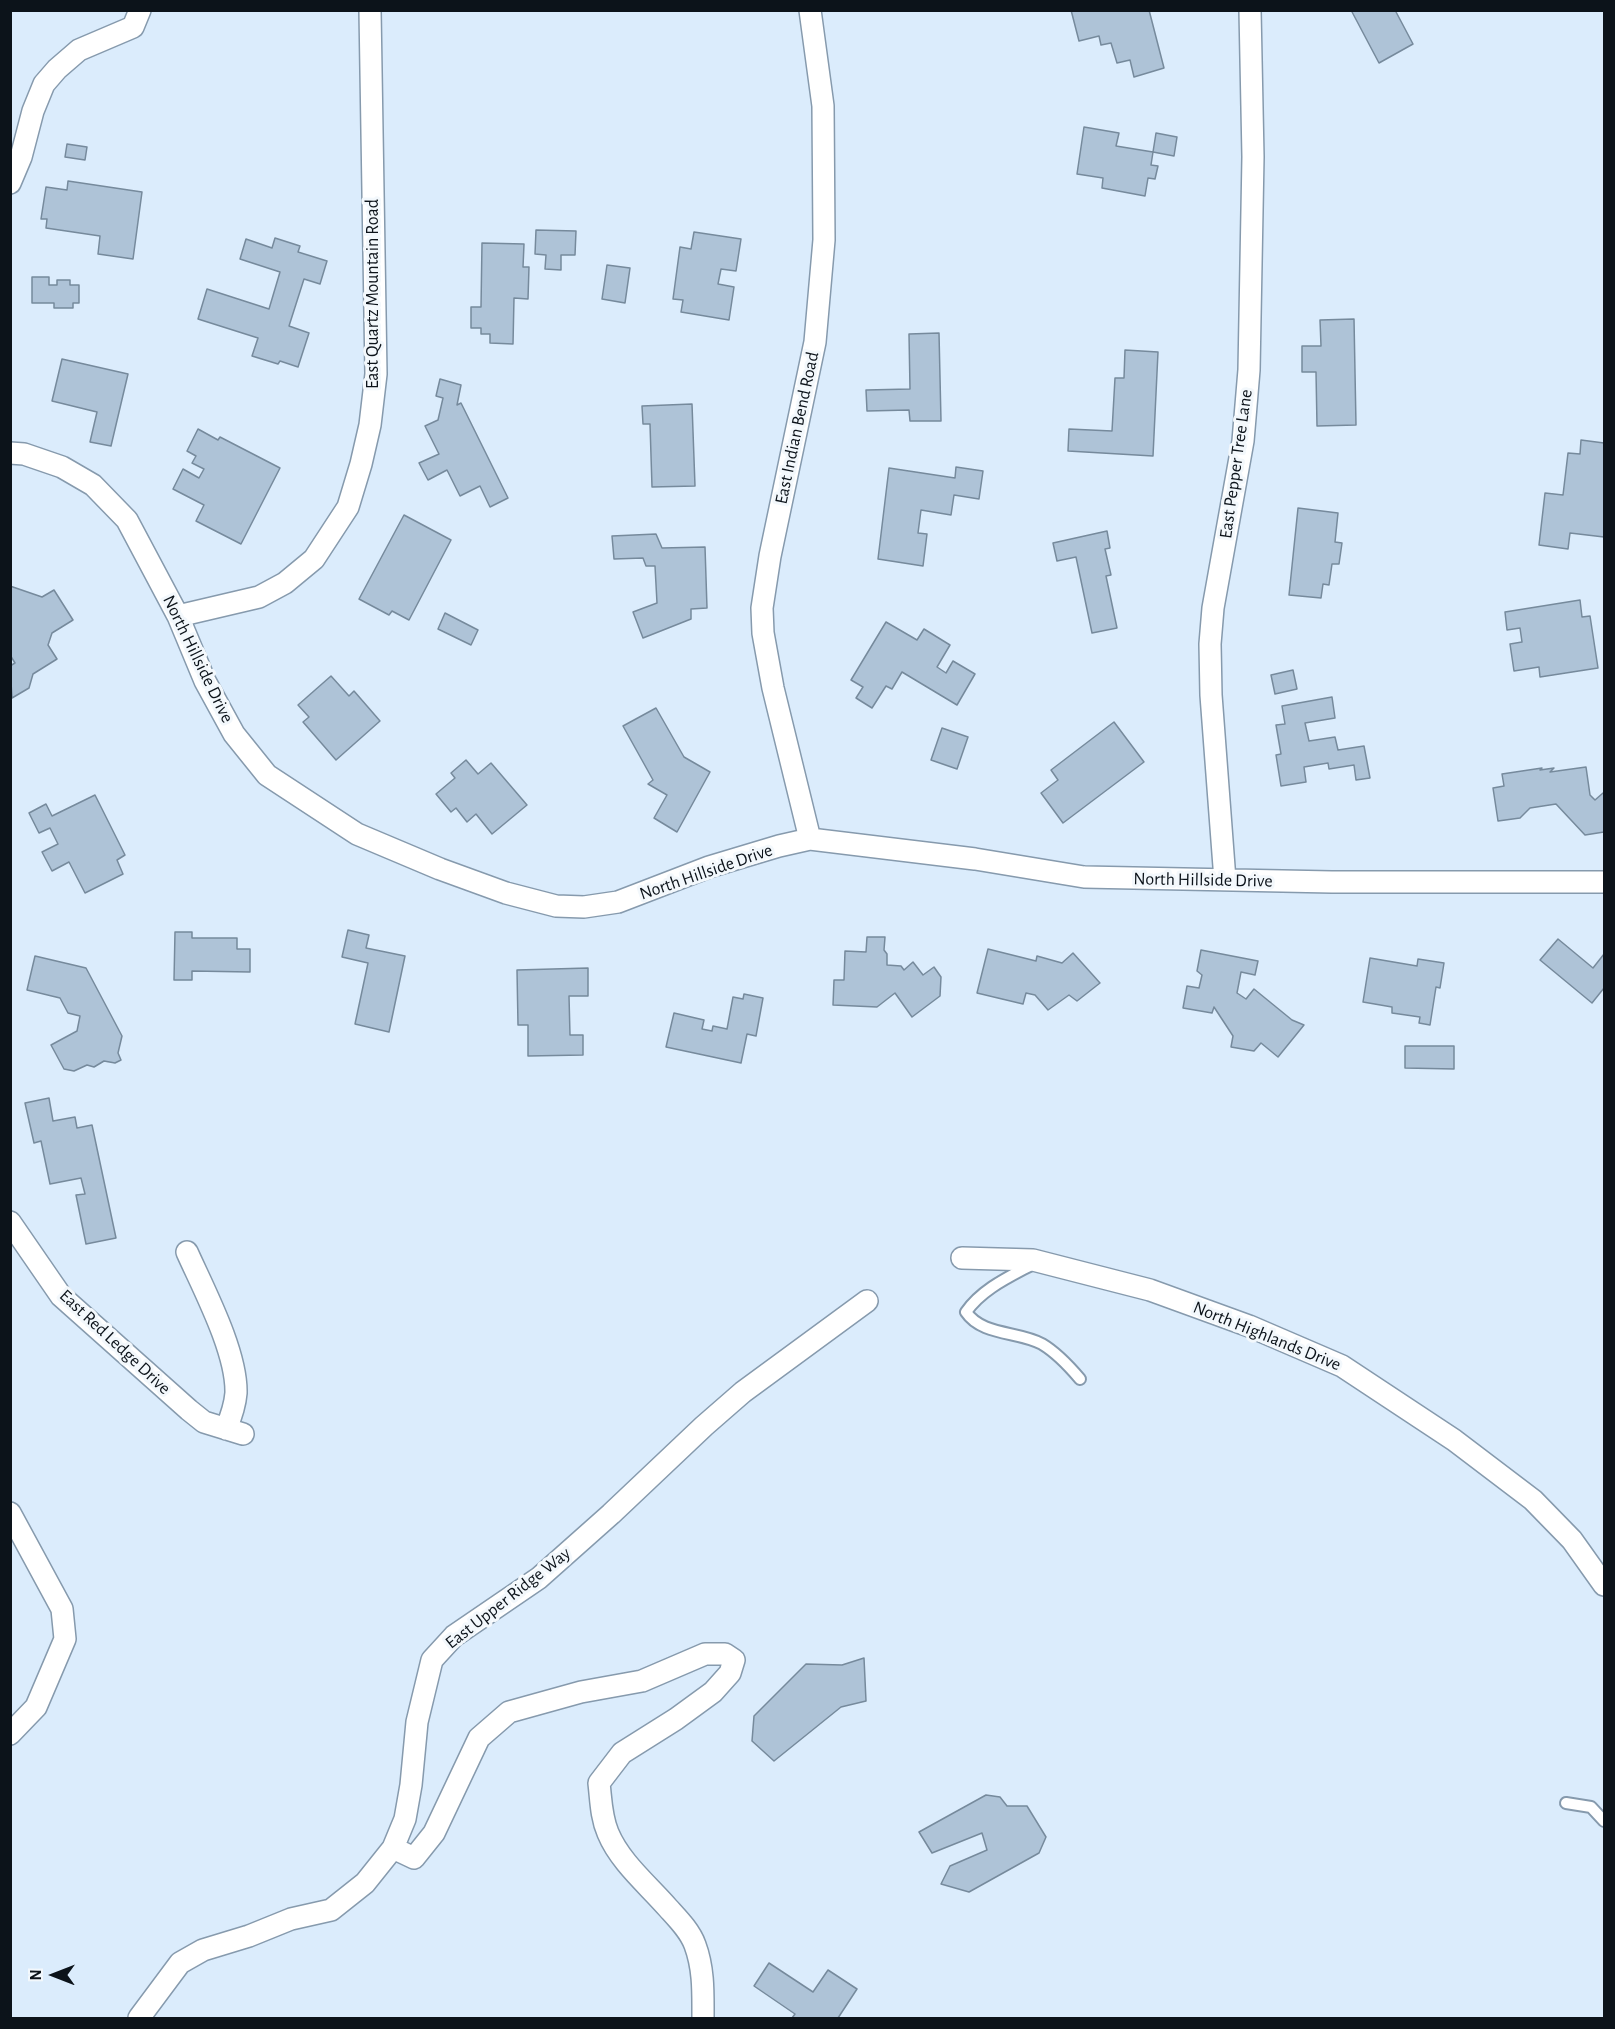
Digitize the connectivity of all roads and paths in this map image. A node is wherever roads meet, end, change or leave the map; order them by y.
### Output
1 (140, 10) edge
2 (370, 10) edge
3 (810, 10) edge
4 (1250, 10) edge
5 (10, 183) edge
6 (10, 453) edge
7 (178, 616) junction
8 (810, 839) junction
9 (1225, 880) junction
10 (1605, 882) edge
11 (10, 1222) edge
12 (187, 1252) dead end
13 (962, 1258) dead end
14 (1039, 1261) junction
15 (867, 1301) dead end
16 (1080, 1379) dead end
17 (10, 1513) edge
18 (1605, 1585) edge
19 (10, 1734) edge
20 (1566, 1803) dead end
21 (1605, 1821) edge
22 (393, 1848) junction
23 (139, 2019) edge
24 (703, 2019) edge

1 - 5 street
2 - 7 street, East Quartz Mountain Road
3 - 8 street, East Indian Bend Road
4 - 9 street, East Pepper Tree Lane
6 - 7 street, North Hillside Drive
7 - 8 street, North Hillside Drive
8 - 9 street, North Hillside Drive
9 - 10 street, North Hillside Drive
11 - 12 street, East Red Ledge Drive
13 - 14 street, North Highlands Drive
14 - 16 lane
14 - 18 street, North Highlands Drive
15 - 22 street, East Upper Ridge Way
17 - 19 street
20 - 21 lane
22 - 23 street, East Upper Ridge Way
22 - 24 street

